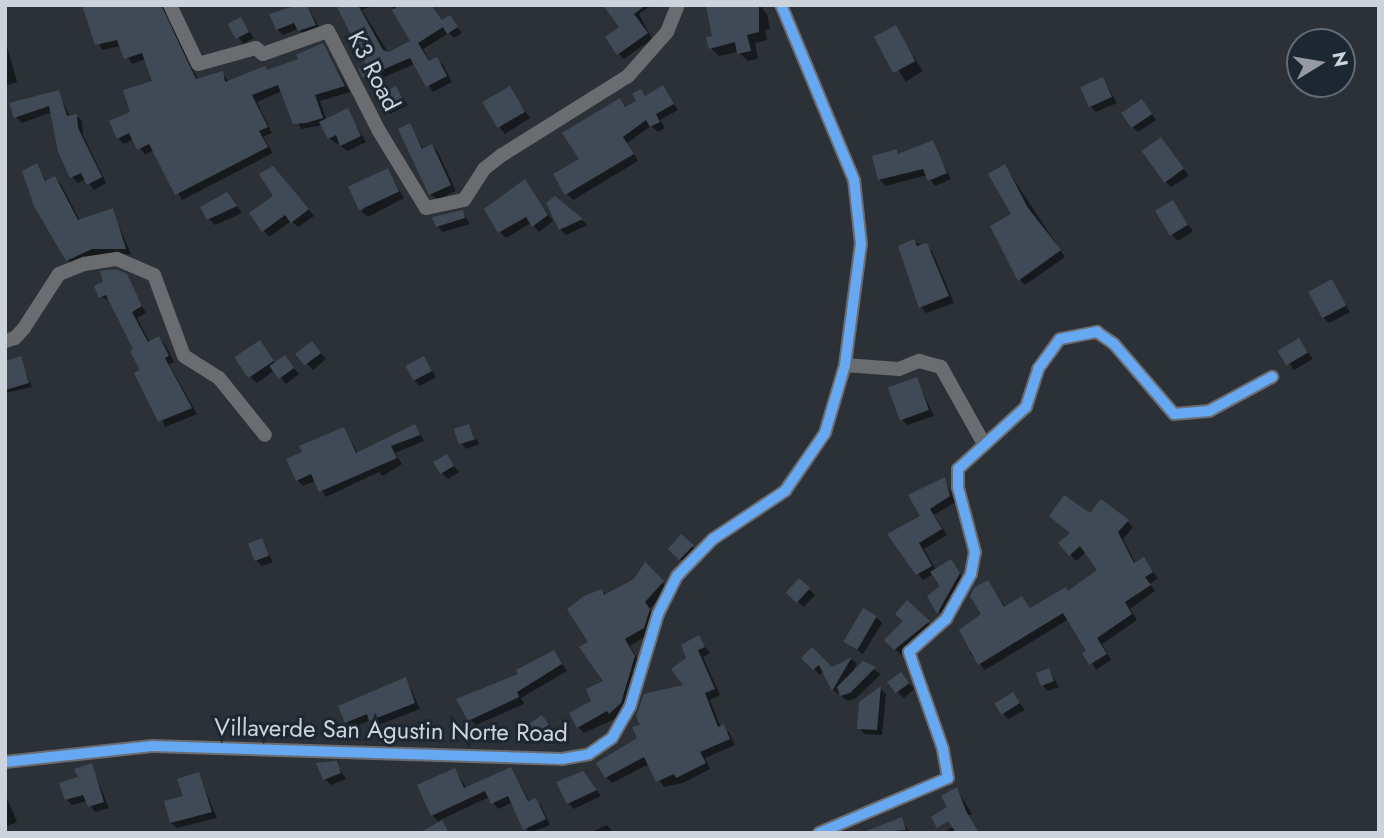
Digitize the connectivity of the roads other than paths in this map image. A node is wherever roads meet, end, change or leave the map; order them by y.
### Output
1 (170, 5) edge
2 (678, 5) edge
3 (781, 5) edge
4 (5, 341) edge
5 (845, 365) junction
6 (1272, 377) dead end
7 (265, 435) dead end
8 (984, 444) junction
9 (5, 762) edge
10 (819, 833) edge

1 - 2 street, K3 Road
3 - 5 street, Villaverde San Agustin Norte Road
4 - 7 street
5 - 8 street
5 - 9 street, Villaverde San Agustin Norte Road
6 - 8 street
8 - 10 street

